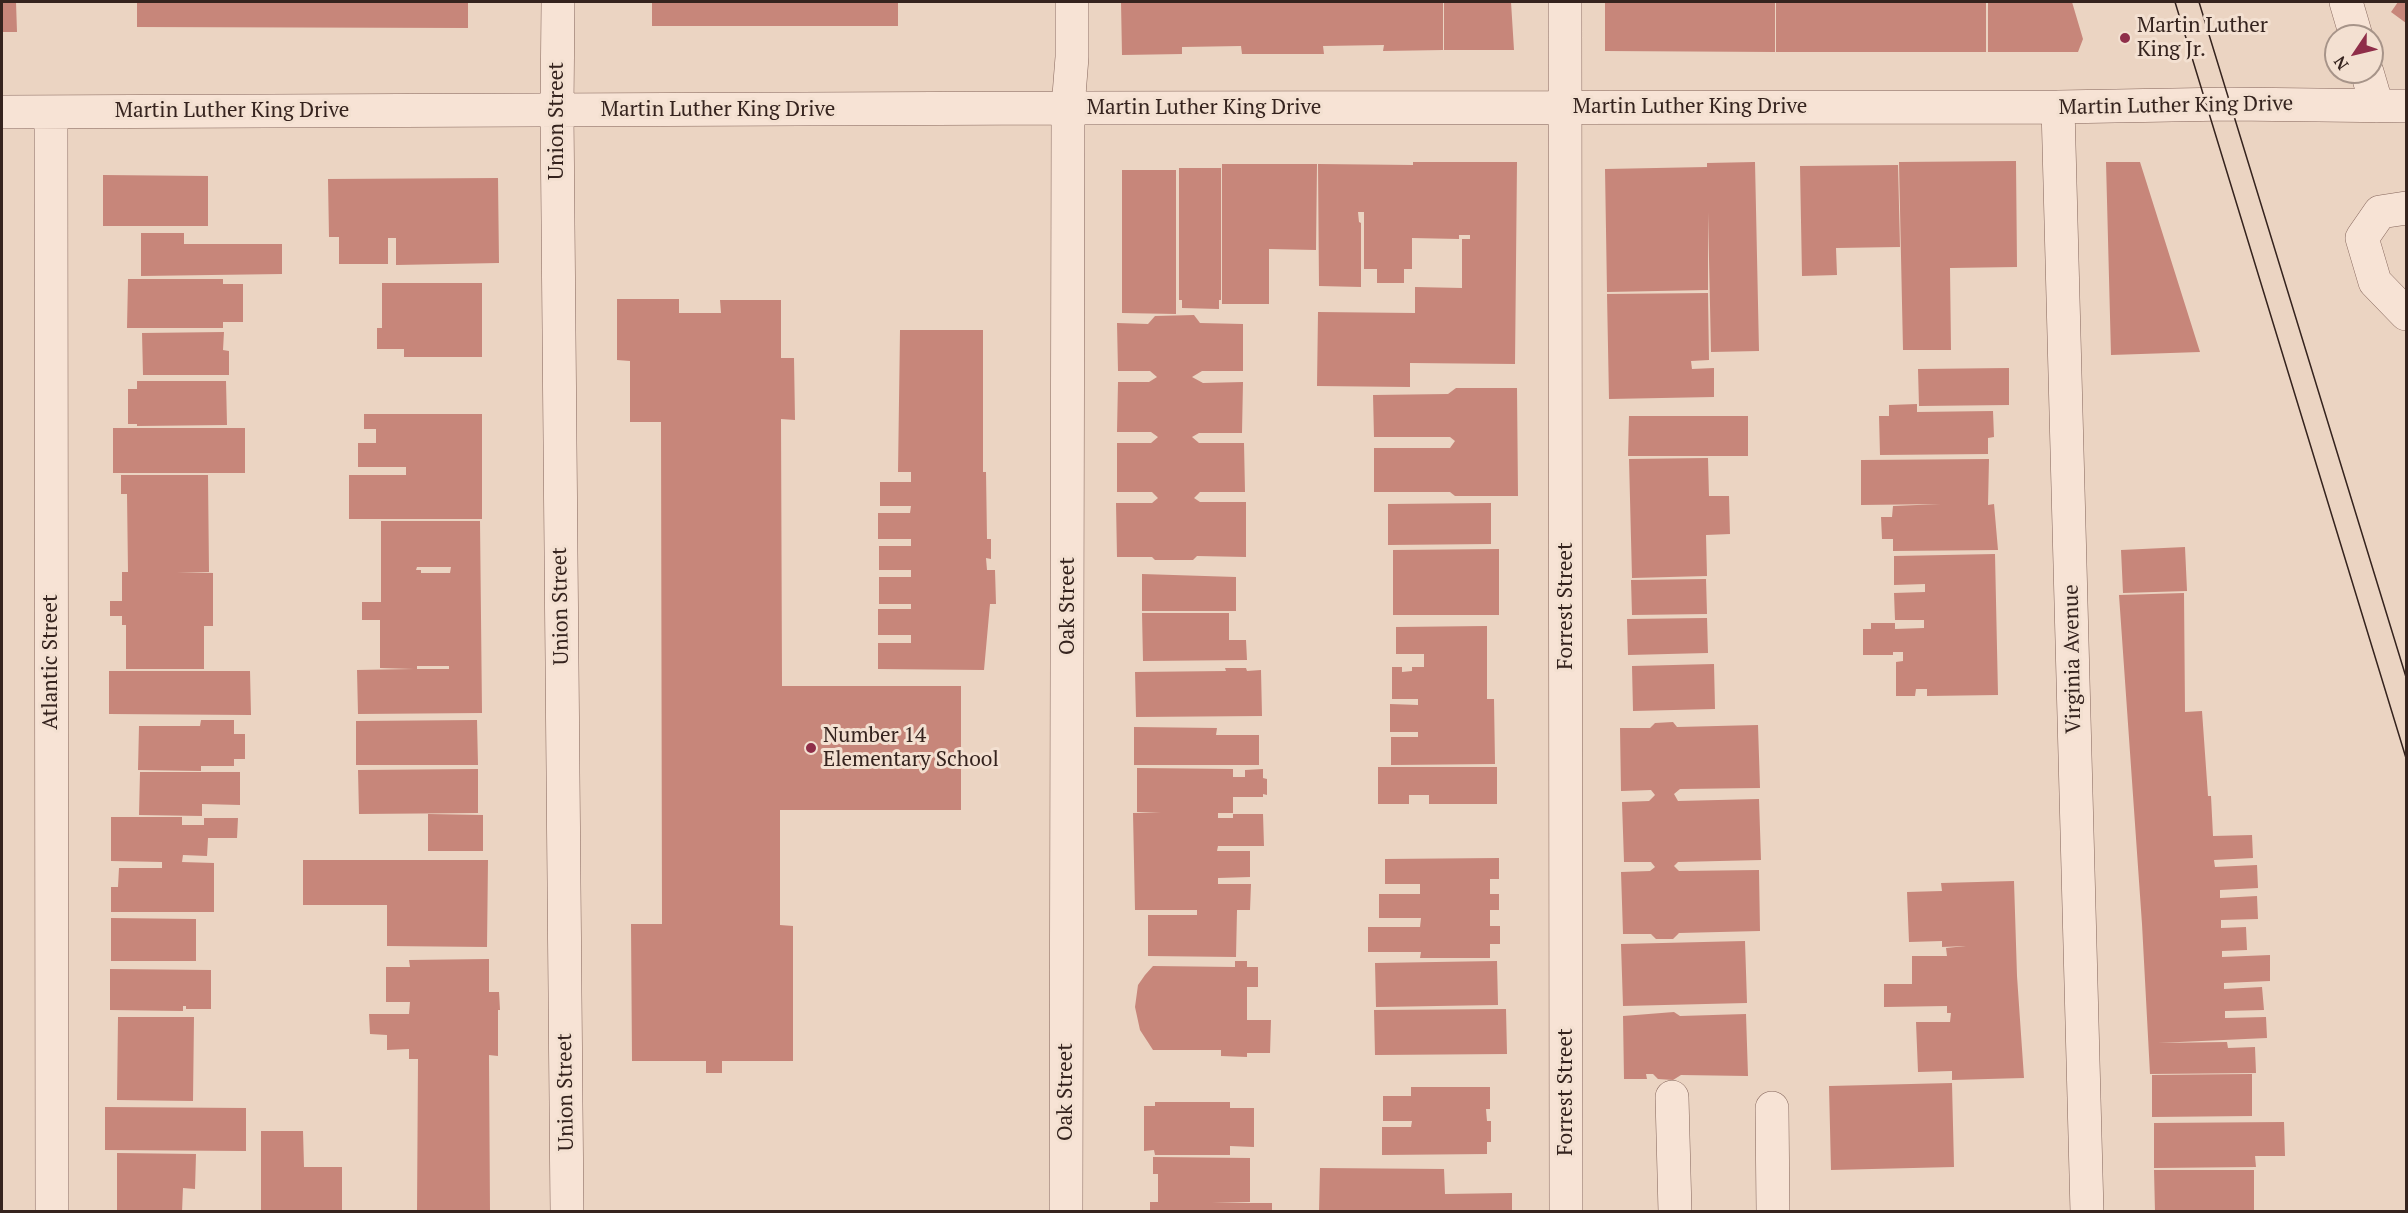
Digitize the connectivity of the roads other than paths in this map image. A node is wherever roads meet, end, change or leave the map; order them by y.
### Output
1 (558, 2) edge
2 (1072, 2) edge
3 (1565, 2) edge
4 (2346, 2) edge
5 (2352, 24) edge
6 (2376, 84) edge
7 (2392, 106) edge
8 (2058, 107) junction
9 (1068, 108) junction
10 (1565, 108) junction
11 (556, 111) junction
12 (2, 112) edge
13 (51, 112) junction
14 (2406, 207) edge
15 (2406, 314) edge
16 (1672, 1097) dead end
17 (1772, 1108) dead end
18 (52, 1212) edge
19 (567, 1212) edge
20 (1066, 1212) edge
21 (1566, 1212) edge
22 (1675, 1212) edge
23 (1773, 1212) edge
24 (2087, 1212) edge

1 - 11 street, Union Street
2 - 9 street, Oak Street
3 - 10 street, Forrest Street
4 - 5 street
6 - 7 street
7 - 8 street, Martin Luther King Drive
8 - 10 street, Martin Luther King Drive
8 - 24 street, Virginia Avenue
9 - 10 street, Martin Luther King Drive
9 - 11 street, Martin Luther King Drive
9 - 20 street, Oak Street
10 - 21 street, Forrest Street
11 - 13 street, Martin Luther King Drive
11 - 19 street, Union Street
12 - 13 street, Martin Luther King Drive
13 - 18 street, Atlantic Street
14 - 15 street
16 - 22 street
17 - 23 street

